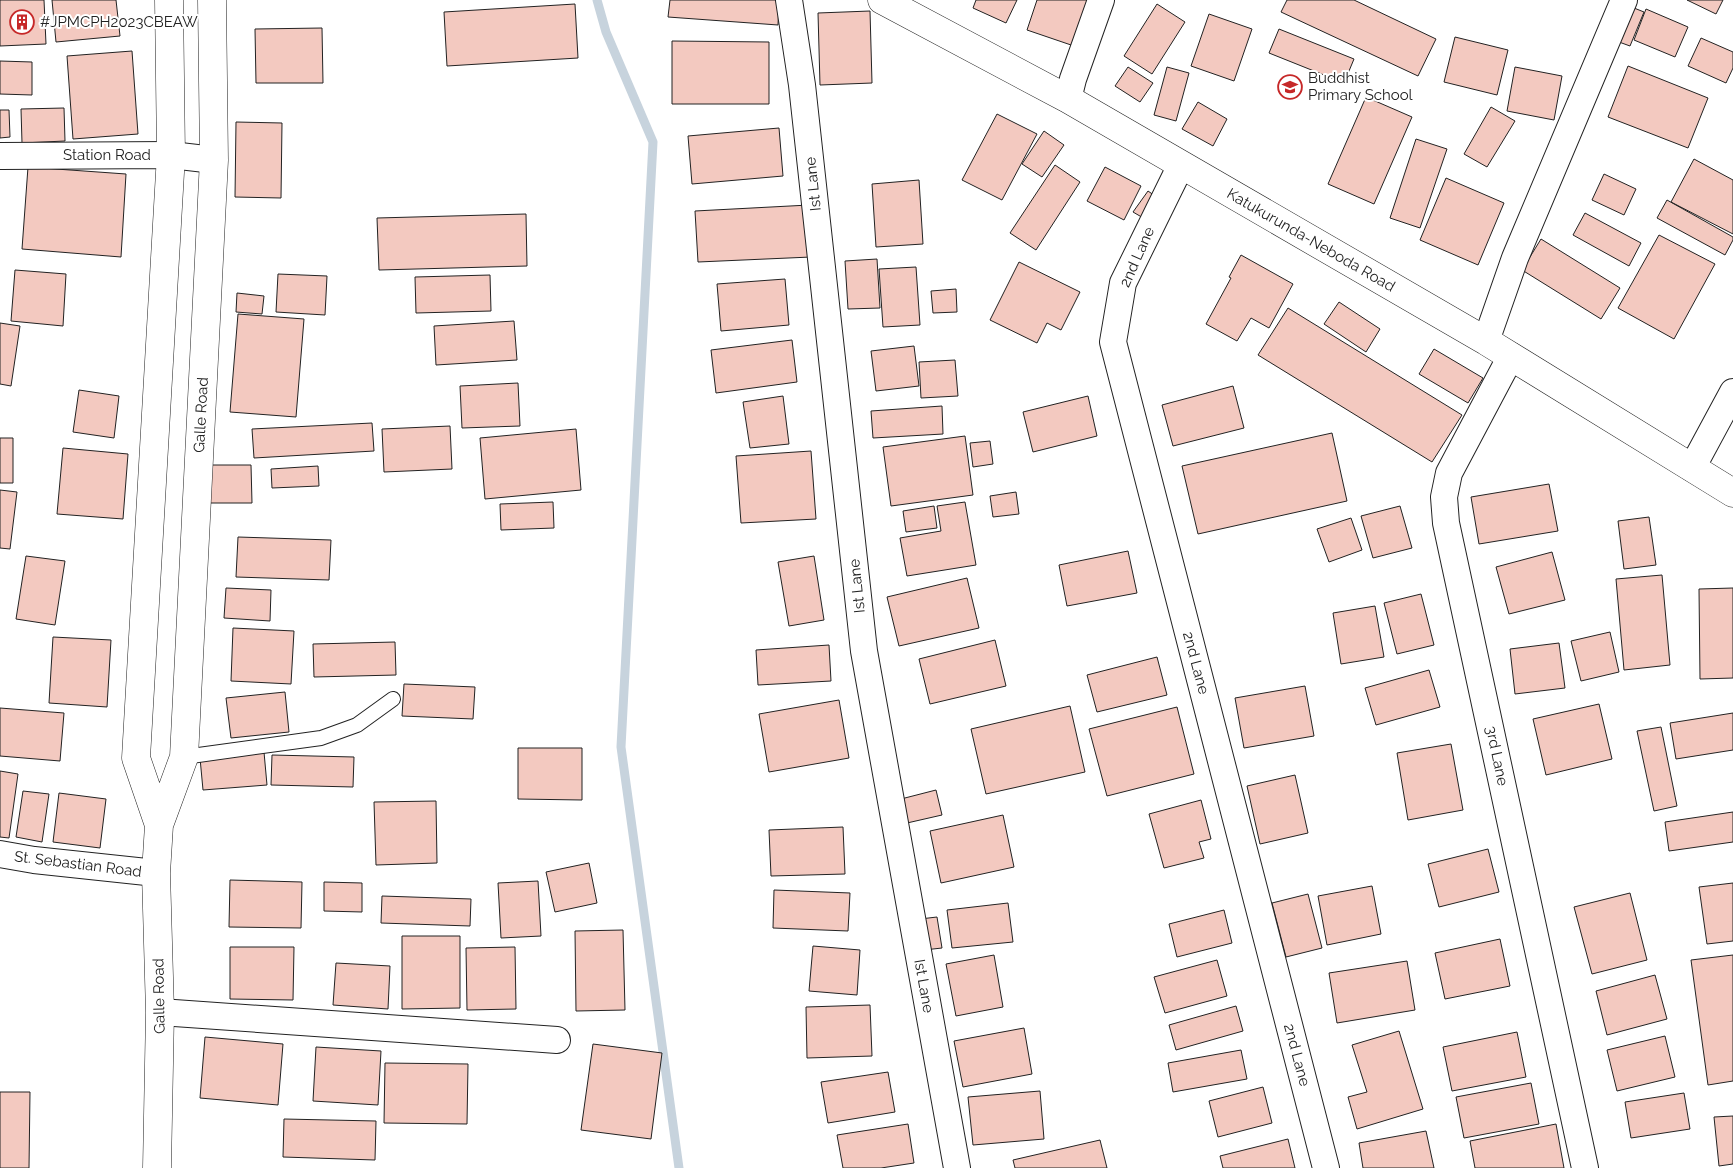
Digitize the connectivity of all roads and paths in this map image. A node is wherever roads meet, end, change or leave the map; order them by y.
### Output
1 (169, 0) edge
2 (212, 0) edge
3 (789, 0) edge
4 (882, 0) edge
5 (1101, 0) edge
6 (1624, 0) edge
7 (1068, 99) junction
8 (171, 155) junction
9 (0, 156) edge
10 (214, 160) junction
11 (1181, 165) junction
12 (1486, 341) junction
13 (1511, 356) junction
14 (1733, 392) edge
15 (1692, 468) junction
16 (1733, 493) edge
17 (393, 699) dead end
18 (184, 758) junction
19 (159, 825) junction
20 (0, 854) edge
21 (156, 873) junction
22 (160, 1012) junction
23 (557, 1040) dead end
24 (157, 1168) edge
25 (957, 1168) edge
26 (1326, 1168) edge
27 (1585, 1168) edge

1 - 8 main road, Galle Road
2 - 10 main road, Galle Road
3 - 25 street, Ist Lane
4 - 7 main road, Katukurunda-Neboda Road
5 - 7 street
6 - 12 street
7 - 11 main road, Katukurunda-Neboda Road
8 - 9 street, Station Road
8 - 10 street, Station Road
8 - 19 main road, Galle Road
10 - 18 main road, Galle Road
11 - 12 main road, Katukurunda-Neboda Road
11 - 26 street, 2nd Lane
12 - 13 main road, Katukurunda-Neboda Road
13 - 15 main road, Katukurunda-Neboda Road
13 - 27 street, 3rd Lane
14 - 15 street
15 - 16 main road, Katukurunda-Neboda Road
17 - 18 lane
18 - 19 main road, Galle Road
19 - 21 main road, Galle Road
20 - 21 street, St. Sebastian Road
21 - 22 main road, Galle Road
22 - 23 street
22 - 24 main road, Galle Road

